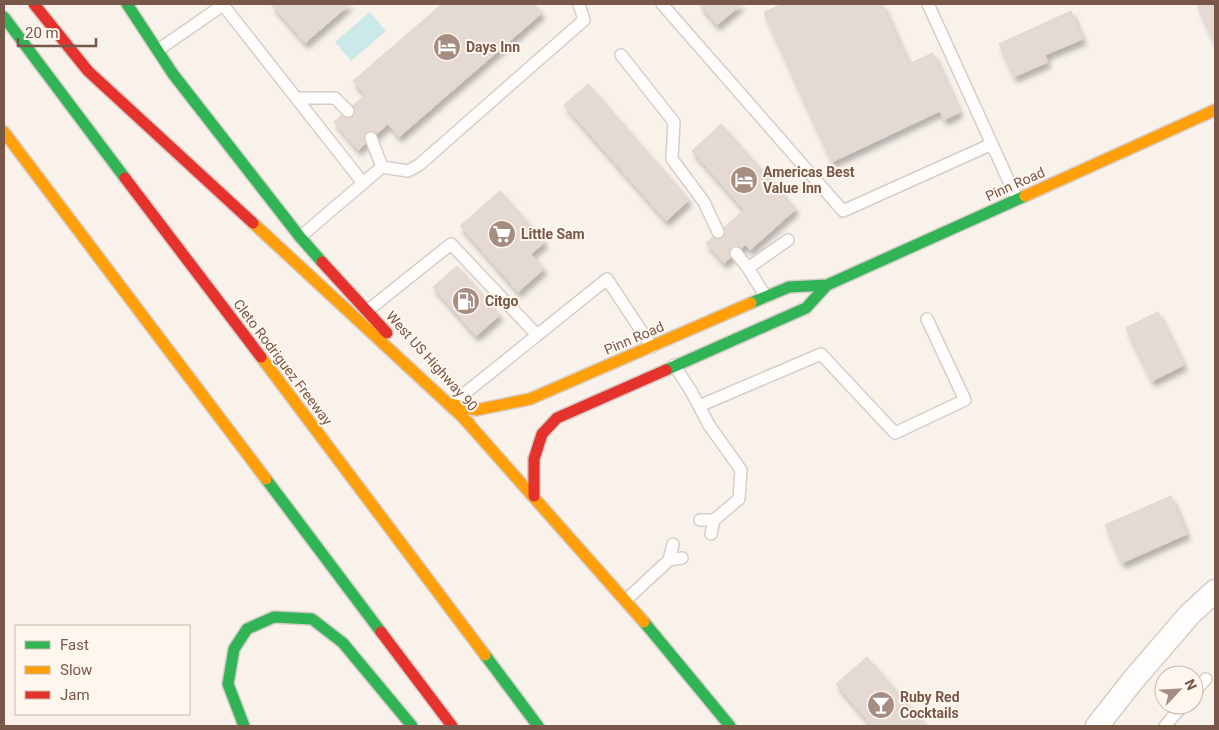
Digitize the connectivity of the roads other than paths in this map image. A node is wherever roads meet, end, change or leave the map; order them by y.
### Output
1 (34, 4) edge
2 (126, 4) edge
3 (579, 4) edge
4 (662, 4) edge
5 (928, 4) edge
6 (222, 5) edge
7 (4, 17) edge
8 (158, 51) junction
9 (621, 55) dead end
10 (296, 98) junction
11 (348, 110) dead end
12 (1215, 110) edge
13 (4, 132) edge
14 (371, 138) dead end
15 (992, 144) junction
16 (382, 167) junction
17 (363, 184) junction
18 (1017, 199) junction
19 (718, 232) dead end
20 (300, 237) junction
21 (788, 240) dead end
22 (736, 254) dead end
23 (748, 268) junction
24 (827, 284) junction
25 (772, 309) junction
26 (367, 311) junction
27 (927, 319) dead end
28 (357, 320) junction
29 (537, 335) junction
30 (652, 347) junction
31 (675, 366) junction
32 (451, 404) junction
33 (699, 406) junction
34 (469, 423) junction
35 (534, 496) junction
36 (700, 520) dead end
37 (714, 520) junction
38 (711, 534) dead end
39 (673, 544) dead end
40 (682, 558) dead end
41 (669, 560) junction
42 (1214, 595) edge
43 (626, 600) junction
44 (1174, 715) edge
45 (244, 726) edge
46 (412, 726) edge
47 (452, 726) edge
48 (538, 726) edge
49 (730, 726) edge
50 (1097, 726) edge
51 (1165, 726) edge

1 - 28 main road
2 - 8 main road, West US Highway 90
3 - 16 lane
4 - 15 lane
5 - 15 lane
6 - 8 lane
6 - 10 lane
7 - 48 main road, Cleto Rodriguez Freeway
8 - 20 main road, West US Highway 90
9 - 19 lane
10 - 11 lane
10 - 17 lane
12 - 18 main road, Pinn Road
13 - 47 main road
14 - 16 lane
15 - 18 lane
16 - 17 lane
17 - 20 lane
18 - 24 main road, Pinn Road
20 - 26 main road, West US Highway 90
21 - 23 lane
22 - 23 lane
23 - 25 lane
24 - 25 main road, Pinn Road
24 - 25 main road, Pinn Road
25 - 30 main road, Pinn Road
25 - 31 main road, Pinn Road
26 - 28 lane
26 - 29 lane
26 - 32 main road, West US Highway 90
27 - 33 lane
28 - 34 main road
29 - 30 lane
29 - 32 lane
30 - 31 lane
30 - 32 main road, Pinn Road
31 - 33 lane
31 - 35 main road, Pinn Road
32 - 34 main road, West US Highway 90
33 - 37 lane
34 - 35 main road, West US Highway 90
35 - 43 main road, West US Highway 90
36 - 37 lane
37 - 38 lane
39 - 41 lane
40 - 41 lane
41 - 43 lane
42 - 50 street
43 - 49 main road, West US Highway 90
44 - 51 lane
45 - 46 main road

